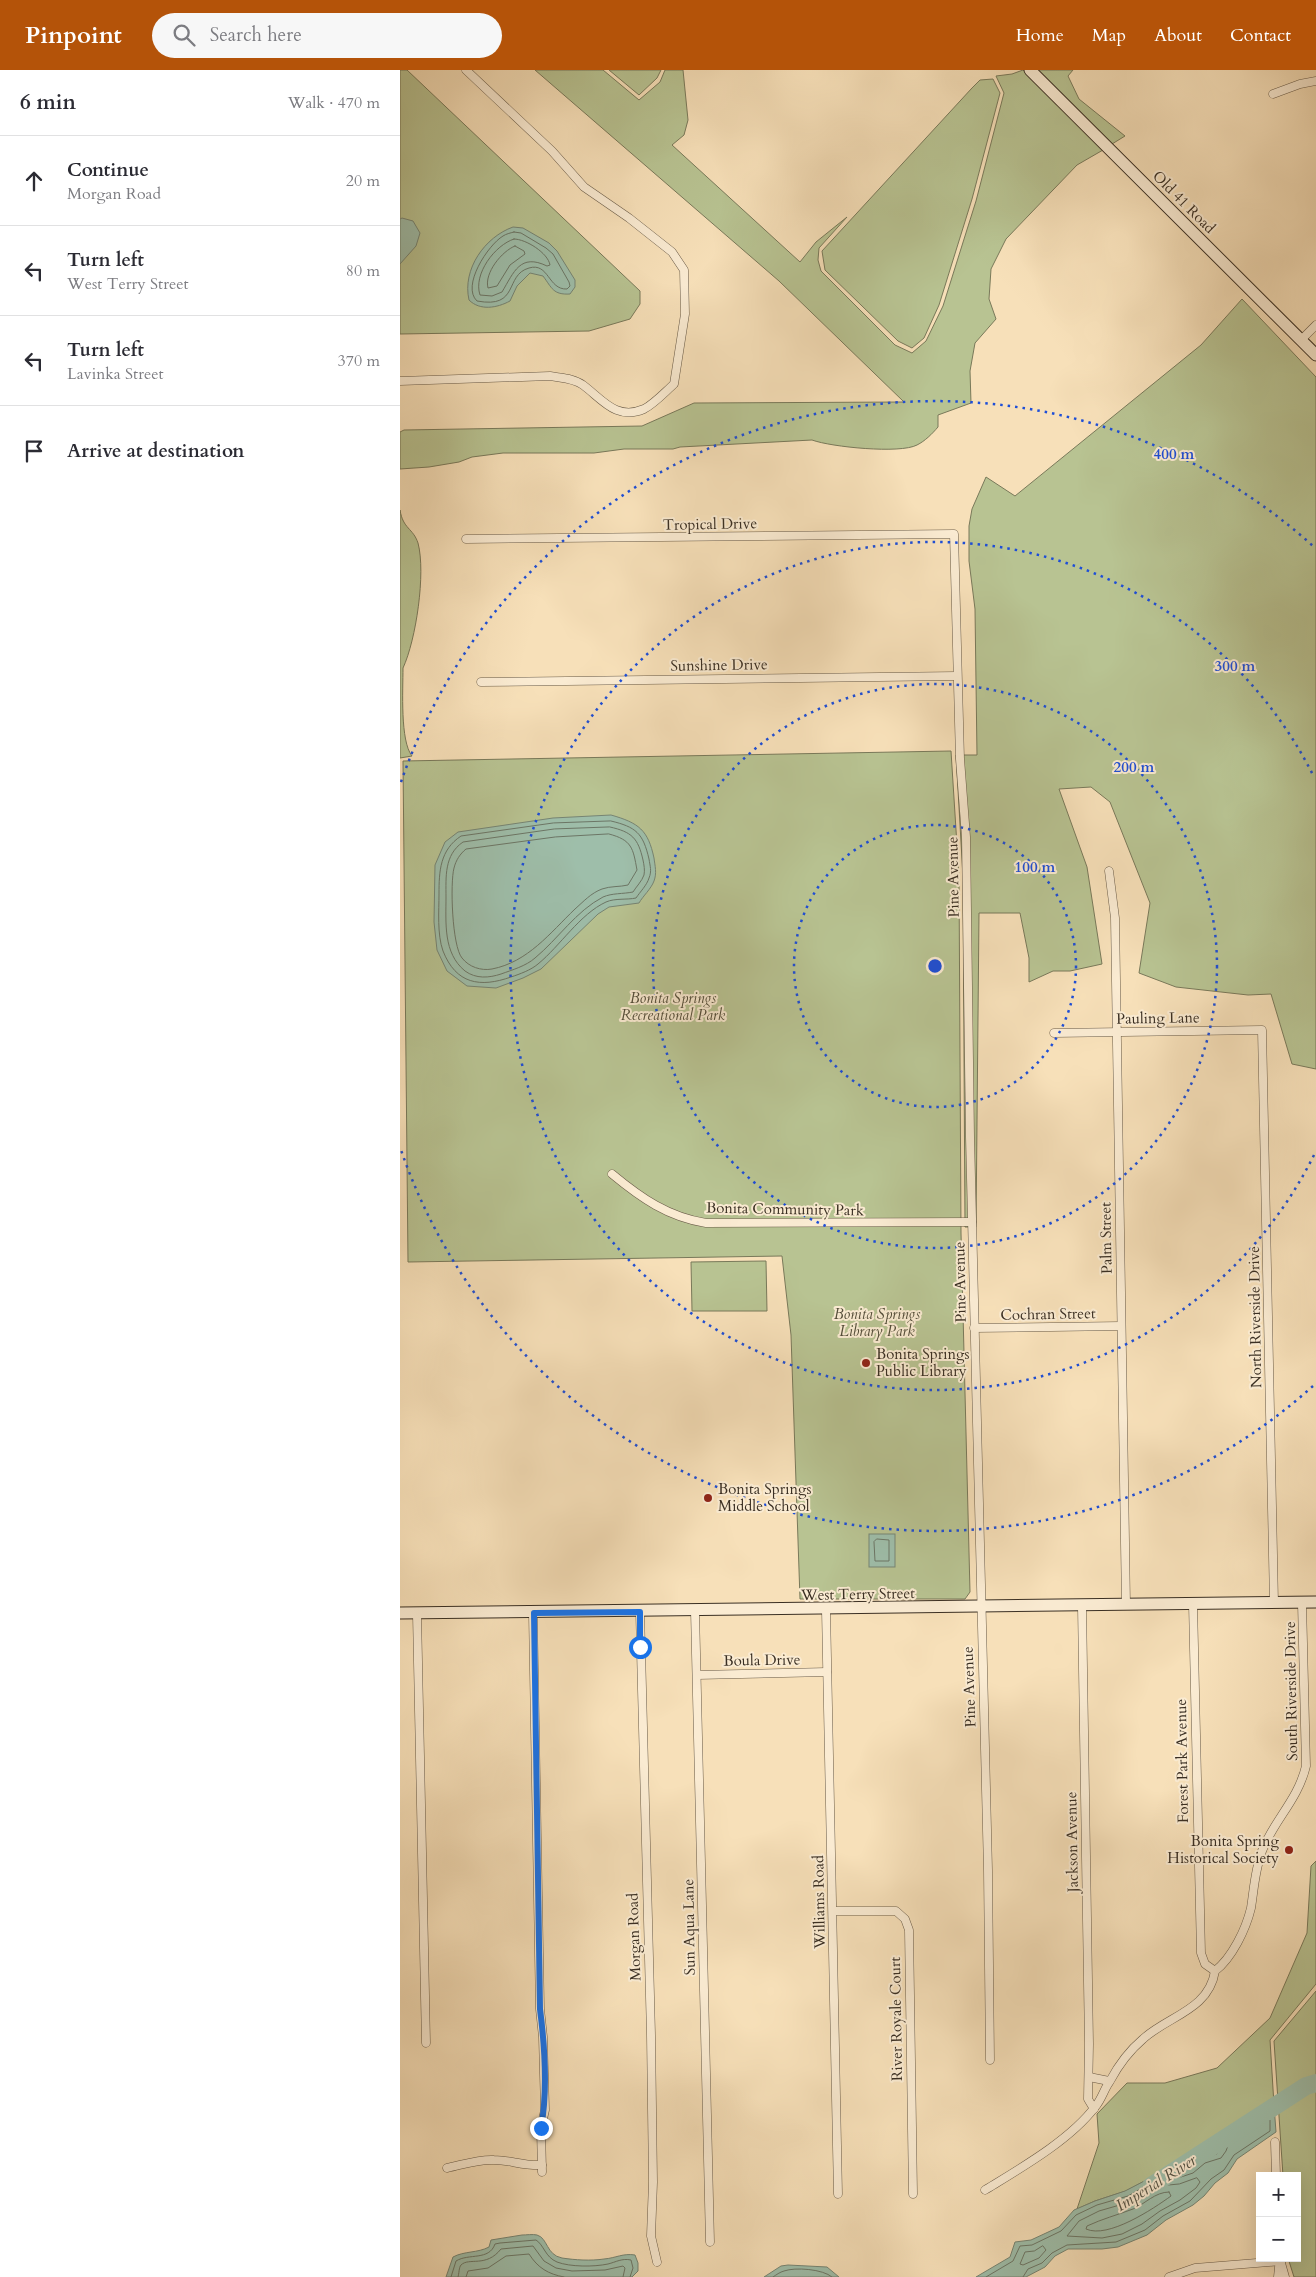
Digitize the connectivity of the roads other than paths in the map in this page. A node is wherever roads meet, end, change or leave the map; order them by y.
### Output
1 (466, 70) edge
2 (1030, 70) edge
3 (1316, 81) edge
4 (1273, 94) dead end
5 (1316, 325) edge
6 (1301, 340) junction
7 (1316, 355) edge
8 (400, 381) edge
9 (954, 534) joint
10 (466, 539) dead end
11 (957, 676) junction
12 (481, 682) dead end
13 (1110, 870) dead end
14 (1262, 1030) joint
15 (1117, 1032) junction
16 (1054, 1033) dead end
17 (612, 1174) dead end
18 (972, 1222) junction
19 (1121, 1326) junction
20 (974, 1328) junction
21 (1316, 1602) edge
22 (1274, 1603) junction
23 (1302, 1603) junction
24 (1193, 1604) junction
25 (1126, 1605) junction
26 (1082, 1606) junction
27 (981, 1608) junction
28 (826, 1610) junction
29 (695, 1611) junction
30 (640, 1612) junction
31 (534, 1613) junction
32 (400, 1614) edge
33 (417, 1614) junction
34 (827, 1672) junction
35 (697, 1675) junction
36 (833, 1911) junction
37 (1215, 1971) junction
38 (426, 2043) dead end
39 (990, 2060) dead end
40 (1089, 2077) junction
41 (1109, 2082) junction
42 (1094, 2108) junction
43 (1274, 2142) dead end
44 (447, 2168) dead end
45 (1276, 2172) edge
46 (985, 2190) dead end
47 (838, 2194) dead end
48 (913, 2194) dead end
49 (710, 2242) dead end
50 (657, 2262) dead end
51 (1260, 2262) edge
52 (1281, 2262) edge
53 (1281, 2262) edge
54 (1169, 2277) edge
55 (1278, 2277) edge
56 (1285, 2277) edge

1 - 8 street
2 - 6 street, Old 41 Road
3 - 4 street
5 - 6 street
6 - 7 street, Old 41 Road
9 - 10 street, Tropical Drive
9 - 11 street, Pine Avenue
11 - 12 street, Sunshine Drive
11 - 18 street, Pine Avenue
13 - 15 street, Palm Street
14 - 15 street, Pauling Lane
14 - 22 street, North Riverside Drive
15 - 16 street, Pauling Lane
15 - 19 street, Palm Street
17 - 18 street, Bonita Community Park
18 - 20 street, Pine Avenue
19 - 20 street, Cochran Street
19 - 25 street, Palm Street
20 - 27 street, Pine Avenue
21 - 23 street, West Terry Street
22 - 23 street, West Terry Street
22 - 24 street, West Terry Street
23 - 37 street, South Riverside Drive
24 - 25 street, West Terry Street
24 - 37 street, Forest Park Avenue
25 - 26 street, West Terry Street
26 - 27 street, West Terry Street
26 - 40 street, Jackson Avenue
27 - 28 street, West Terry Street
27 - 39 street, Pine Avenue
28 - 29 street, West Terry Street
28 - 34 street, Williams Road
29 - 30 street, West Terry Street
29 - 35 street, Sun Aqua Lane
30 - 31 street, West Terry Street
30 - 50 street, Morgan Road
31 - 33 street, West Terry Street
31 - 44 street
32 - 33 street, West Terry Street
33 - 38 street
34 - 35 street, Boula Drive
34 - 36 street, Williams Road
35 - 49 street, Sun Aqua Lane
36 - 47 street, Williams Road
36 - 48 street, River Royale Court
37 - 41 street, South Riverside Drive
40 - 41 street
40 - 42 street, Jackson Avenue
41 - 42 street, South Riverside Drive
42 - 46 street, South Riverside Drive
43 - 45 street
51 - 54 street
52 - 55 street
53 - 56 street

